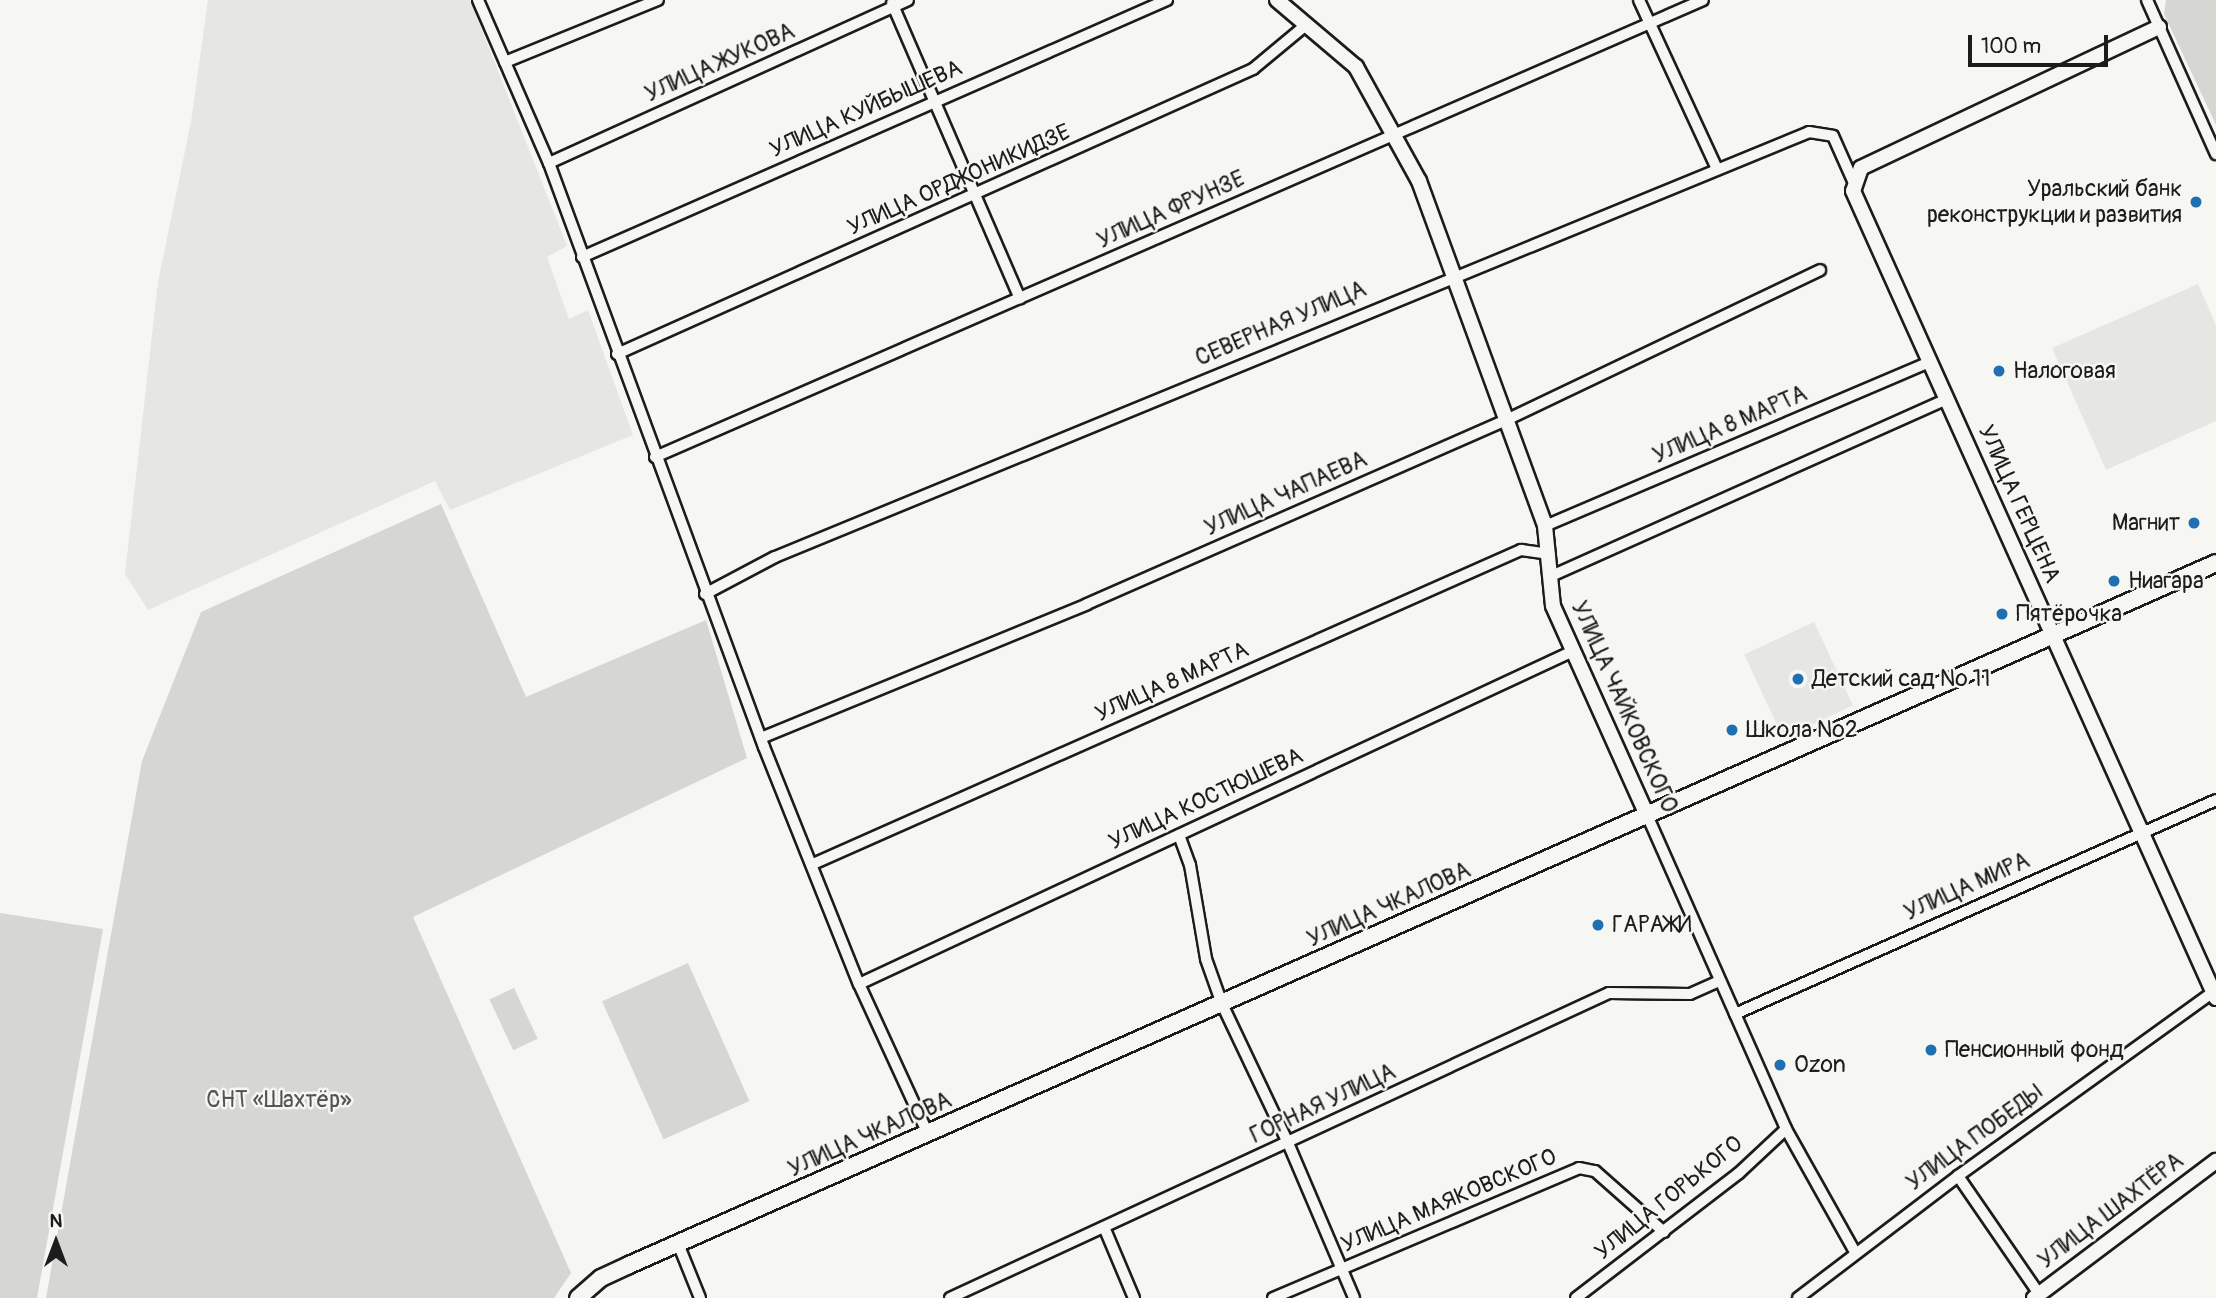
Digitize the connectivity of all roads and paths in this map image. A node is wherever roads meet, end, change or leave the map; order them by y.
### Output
1 (478, 0) edge
2 (658, 0) edge
3 (908, 0) edge
4 (1167, 0) edge
5 (1277, 0) edge
6 (1639, 0) edge
7 (1703, 0) edge
8 (2147, 0) edge
9 (892, 3) edge
10 (1306, 25) junction
11 (1651, 26) junction
12 (2159, 27) junction
13 (505, 62) junction
14 (935, 101) junction
15 (1395, 134) junction
16 (2216, 154) edge
17 (549, 163) junction
18 (1716, 167) junction
19 (1853, 181) junction
20 (976, 196) junction
21 (582, 257) junction
22 (1820, 270) dead end
23 (1452, 276) junction
24 (1020, 299) junction
25 (617, 354) junction
26 (1930, 362) junction
27 (1947, 399) junction
28 (1506, 420) junction
29 (656, 457) junction
30 (1545, 526) junction
31 (1550, 554) junction
32 (2216, 563) edge
33 (1549, 577) junction
34 (705, 594) junction
35 (2053, 635) junction
36 (1571, 652) junction
37 (761, 738) junction
38 (2216, 800) edge
39 (1647, 815) junction
40 (2140, 832) junction
41 (1179, 835) junction
42 (813, 864) junction
43 (1719, 981) junction
44 (859, 984) junction
45 (2215, 995) edge
46 (1222, 1004) junction
47 (1735, 1014) junction
48 (1786, 1129) junction
49 (928, 1134) junction
50 (1289, 1143) junction
51 (2216, 1161) edge
52 (1958, 1176) junction
53 (1104, 1227) junction
54 (1664, 1232) junction
55 (679, 1246) junction
56 (1855, 1252) junction
57 (1340, 1270) junction
58 (580, 1295) edge
59 (2036, 1296) edge
60 (701, 1298) edge
61 (950, 1298) edge
62 (1134, 1298) edge
63 (1273, 1298) edge
64 (1354, 1298) edge
65 (1576, 1298) edge
66 (1798, 1298) edge

1 - 13 street
2 - 13 street
3 - 9 street, УЛИЦА ЖУКОВА
4 - 14 street, УЛИЦА КУЙБЫШЕВА
5 - 10 street, УЛИЦА ЧАЙКОВСКОГО
6 - 11 street
7 - 11 street, УЛИЦА ФРУНЗЕ
8 - 12 street
9 - 14 street
9 - 17 street, УЛИЦА ЖУКОВА
10 - 15 street, УЛИЦА ЧАЙКОВСКОГО
10 - 20 street, УЛИЦА ОРДЖОНИКИДЗЕ
11 - 15 street, УЛИЦА ФРУНЗЕ
11 - 18 street
12 - 16 street
12 - 19 street
13 - 17 street
14 - 20 street
14 - 21 street, УЛИЦА КУЙБЫШЕВА
15 - 23 street, УЛИЦА ЧАЙКОВСКОГО
15 - 24 street, УЛИЦА ФРУНЗЕ
17 - 21 street
18 - 19 street, СЕВЕРНАЯ УЛИЦА
18 - 23 street, СЕВЕРНАЯ УЛИЦА
19 - 26 street, УЛИЦА ГЕРЦЕНА
20 - 24 street
20 - 25 street, УЛИЦА ОРДЖОНИКИДЗЕ
21 - 25 street
22 - 28 street, УЛИЦА ЧАПАЕВА
23 - 28 street, УЛИЦА ЧАЙКОВСКОГО
23 - 34 street, СЕВЕРНАЯ УЛИЦА
24 - 29 street, УЛИЦА ФРУНЗЕ
25 - 29 street
26 - 27 street, УЛИЦА ГЕРЦЕНА
26 - 30 street, УЛИЦА 8 МАРТА
27 - 33 street
27 - 35 street, УЛИЦА ГЕРЦЕНА
28 - 30 street, УЛИЦА ЧАЙКОВСКОГО
28 - 37 street, УЛИЦА ЧАПАЕВА
29 - 34 street
30 - 31 street, УЛИЦА ЧАЙКОВСКОГО
31 - 33 street, УЛИЦА ЧАЙКОВСКОГО
31 - 42 street, УЛИЦА 8 МАРТА
32 - 35 main road, УЛИЦА ЧКАЛОВА
33 - 36 street, УЛИЦА ЧАЙКОВСКОГО
34 - 37 street
35 - 39 main road, УЛИЦА ЧКАЛОВА
35 - 40 street, УЛИЦА ГЕРЦЕНА
36 - 39 street, УЛИЦА ЧАЙКОВСКОГО
36 - 41 street, УЛИЦА КОСТЮШЕВА
37 - 42 street
38 - 40 street, УЛИЦА МИРА
39 - 43 street, УЛИЦА ЧАЙКОВСКОГО
39 - 46 main road, УЛИЦА ЧКАЛОВА
40 - 45 street, УЛИЦА ГЕРЦЕНА
40 - 47 street, УЛИЦА МИРА
41 - 44 street, УЛИЦА КОСТЮШЕВА
41 - 46 street
42 - 44 street
43 - 47 street, УЛИЦА ЧАЙКОВСКОГО
43 - 50 street, ГОРНАЯ УЛИЦА
44 - 49 street
45 - 52 street, УЛИЦА ПОБЕДЫ
46 - 49 main road, УЛИЦА ЧКАЛОВА
46 - 50 street
47 - 48 street, УЛИЦА ЧАЙКОВСКОГО
48 - 54 street, УЛИЦА ГОРЬКОГО
48 - 56 street, УЛИЦА ЧАЙКОВСКОГО
49 - 55 main road, УЛИЦА ЧКАЛОВА
50 - 53 street, ГОРНАЯ УЛИЦА
50 - 57 street
51 - 59 street, УЛИЦА ШАХТЁРА
52 - 56 street, УЛИЦА ПОБЕДЫ
52 - 59 street
53 - 61 street, ГОРНАЯ УЛИЦА
53 - 62 street
54 - 57 street, УЛИЦА МАЯКОВСКОГО
54 - 65 street, УЛИЦА ГОРЬКОГО
55 - 58 main road, УЛИЦА ЧКАЛОВА
55 - 60 street
56 - 66 street, УЛИЦА ПОБЕДЫ
57 - 63 street, УЛИЦА МАЯКОВСКОГО
57 - 64 street

